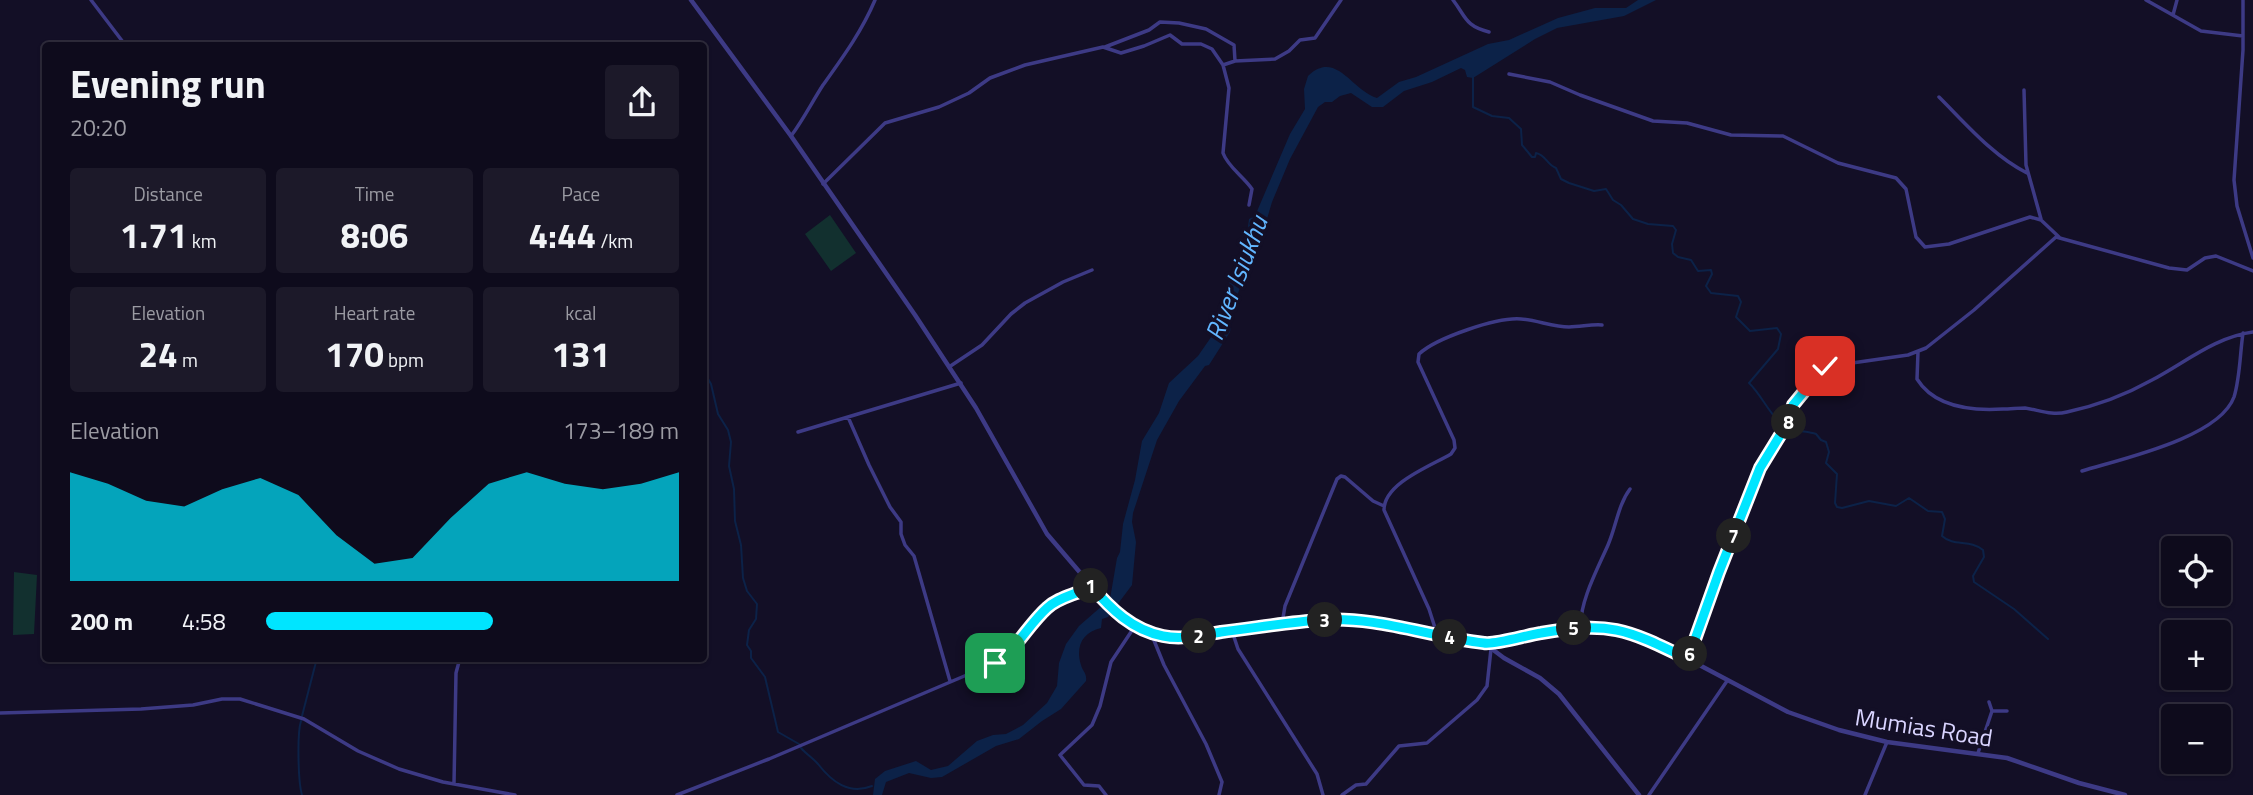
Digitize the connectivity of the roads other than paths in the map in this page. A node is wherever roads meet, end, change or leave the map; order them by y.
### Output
1 (91, 0) edge
2 (691, 0) edge
3 (875, 0) edge
4 (1341, 0) edge
5 (1453, 0) edge
6 (2146, 0) edge
7 (2177, 0) edge
8 (2243, 0) edge
9 (2173, 15) junction
10 (1489, 32) dead end
11 (2243, 36) junction
12 (123, 42) edge
13 (1103, 47) junction
14 (1235, 61) junction
15 (1223, 65) junction
16 (1509, 74) dead end
17 (2024, 90) dead end
18 (1939, 97) dead end
19 (791, 136) junction
20 (2027, 174) junction
21 (823, 184) junction
22 (1249, 205) dead end
23 (2041, 220) junction
24 (2059, 237) junction
25 (2253, 258) edge
26 (1092, 270) dead end
27 (2253, 271) edge
28 (1602, 325) dead end
29 (2253, 332) edge
30 (2243, 333) junction
31 (1918, 352) junction
32 (949, 367) junction
33 (961, 383) junction
34 (848, 417) junction
35 (798, 432) dead end
36 (2082, 471) dead end
37 (1630, 489) dead end
38 (1384, 506) junction
39 (1091, 586) junction
40 (1282, 624) junction
41 (1135, 626) junction
42 (1581, 627) junction
43 (1232, 631) junction
44 (1151, 633) junction
45 (1437, 634) junction
46 (1488, 647) junction
47 (1688, 659) junction
48 (459, 662) edge
49 (950, 681) junction
50 (1727, 681) junction
51 (1989, 702) dead end
52 (1992, 711) junction
53 (2007, 711) dead end
54 (0, 713) edge
55 (1887, 742) junction
56 (1978, 753) junction
57 (454, 784) junction
58 (2114, 794) edge
59 (515, 795) edge
60 (677, 795) edge
61 (1106, 795) edge
62 (1219, 795) edge
63 (1323, 795) edge
64 (1342, 795) edge
65 (1639, 795) edge
66 (1649, 795) edge
67 (1865, 795) edge
68 (2124, 795) edge

1 - 12 street
2 - 19 street
3 - 19 street
4 - 14 street
5 - 10 street
6 - 9 street
7 - 9 street
8 - 11 street
9 - 11 street
11 - 25 street
13 - 14 street
13 - 15 street
13 - 21 street
14 - 15 street
15 - 22 street
16 - 23 street
17 - 20 street
18 - 20 street
19 - 21 street
20 - 23 street
21 - 32 street
23 - 24 street
24 - 27 street
24 - 31 street
26 - 32 street
28 - 38 street
29 - 30 street
30 - 31 street
30 - 36 street
31 - 47 street
32 - 33 street
33 - 34 street
33 - 39 street
34 - 35 street
34 - 49 street
37 - 42 street
38 - 40 street
38 - 45 street
39 - 41 street
39 - 49 street
40 - 43 street
40 - 45 street
41 - 44 street
41 - 61 street
42 - 46 street, Mumias Road
42 - 47 street, Mumias Road
43 - 44 street
43 - 63 street
44 - 62 street
45 - 46 street
46 - 64 street
46 - 65 street
47 - 50 street, Mumias Road
48 - 57 street
49 - 60 street
50 - 55 street, Mumias Road
50 - 66 street
51 - 52 street
52 - 53 street
52 - 56 street
54 - 57 street
55 - 56 street, Mumias Road
55 - 67 street
56 - 58 street, Mumias Road
57 - 59 street
58 - 68 street, Mumias Road

